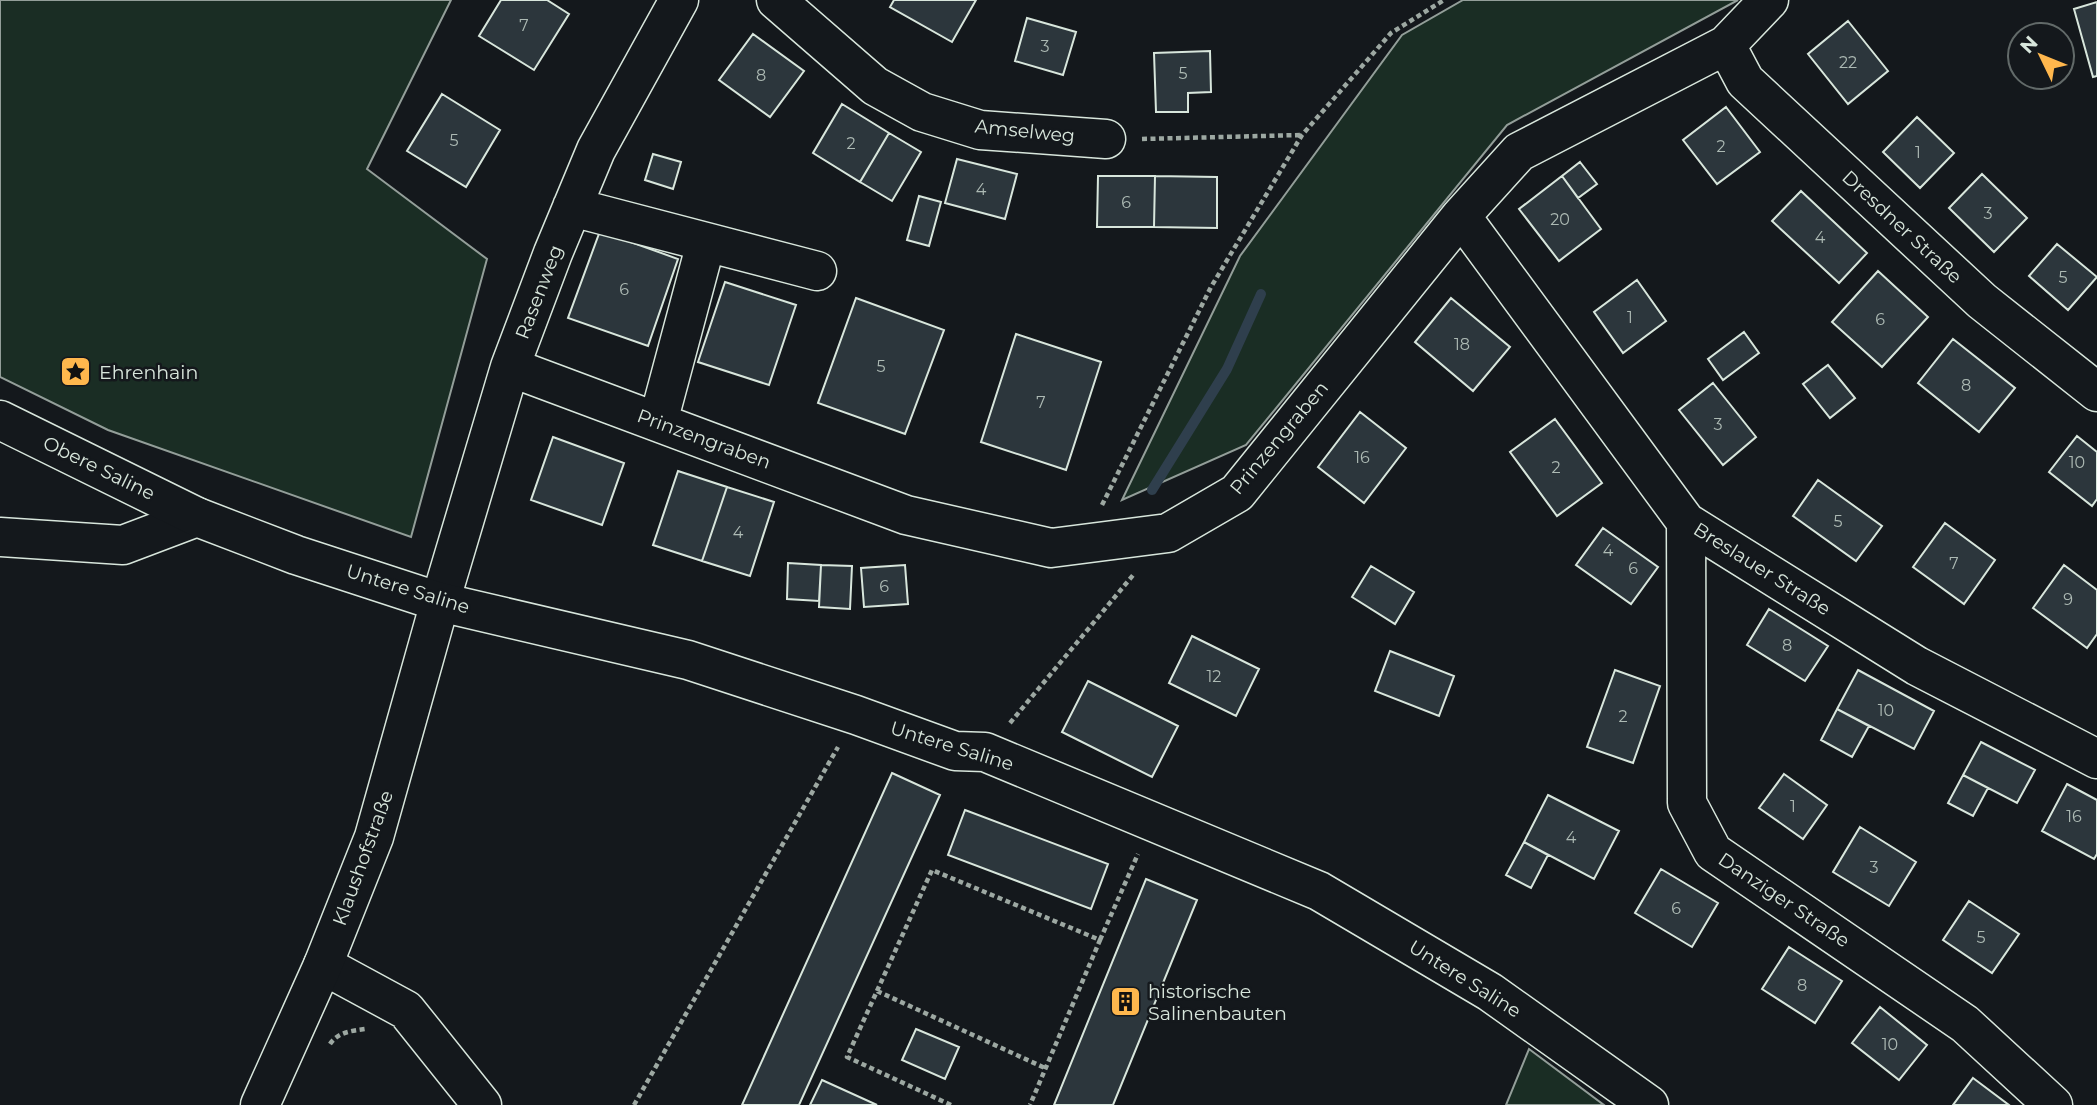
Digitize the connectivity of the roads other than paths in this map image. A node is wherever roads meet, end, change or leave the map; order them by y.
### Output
1 (679, 0) edge
2 (776, 0) edge
3 (1769, 0) edge
4 (1726, 45) junction
5 (1106, 139) road end
6 (572, 207) junction
7 (1461, 216) junction
8 (706, 243) junction
9 (817, 271) dead end
10 (510, 367) junction
11 (2097, 392) edge
12 (0, 420) edge
13 (658, 422) junction
14 (197, 517) junction
15 (1686, 522) junction
16 (0, 537) edge
17 (440, 602) junction
18 (2097, 759) edge
19 (323, 965) junction
20 (260, 1105) edge
21 (482, 1105) edge
22 (1649, 1105) edge
23 (2053, 1105) edge

1 - 6 street, Rasenweg
2 - 5 street, Amselweg
3 - 4 street, Prinzengraben
4 - 7 street, Prinzengraben
4 - 11 street, Dresdner Straße
6 - 8 street
6 - 10 street, Rasenweg
7 - 13 street, Prinzengraben
7 - 15 street, Breslauer Straße
8 - 9 street
8 - 13 street
10 - 13 street, Prinzengraben
10 - 17 street, Rasenweg
12 - 14 street, Obere Saline
14 - 16 street
14 - 17 street, Untere Saline
15 - 18 street, Breslauer Straße
15 - 23 street, Danziger Straße
17 - 19 street, Klaushofstraße
17 - 22 street, Untere Saline
19 - 20 street, Klaushofstraße
19 - 21 street

